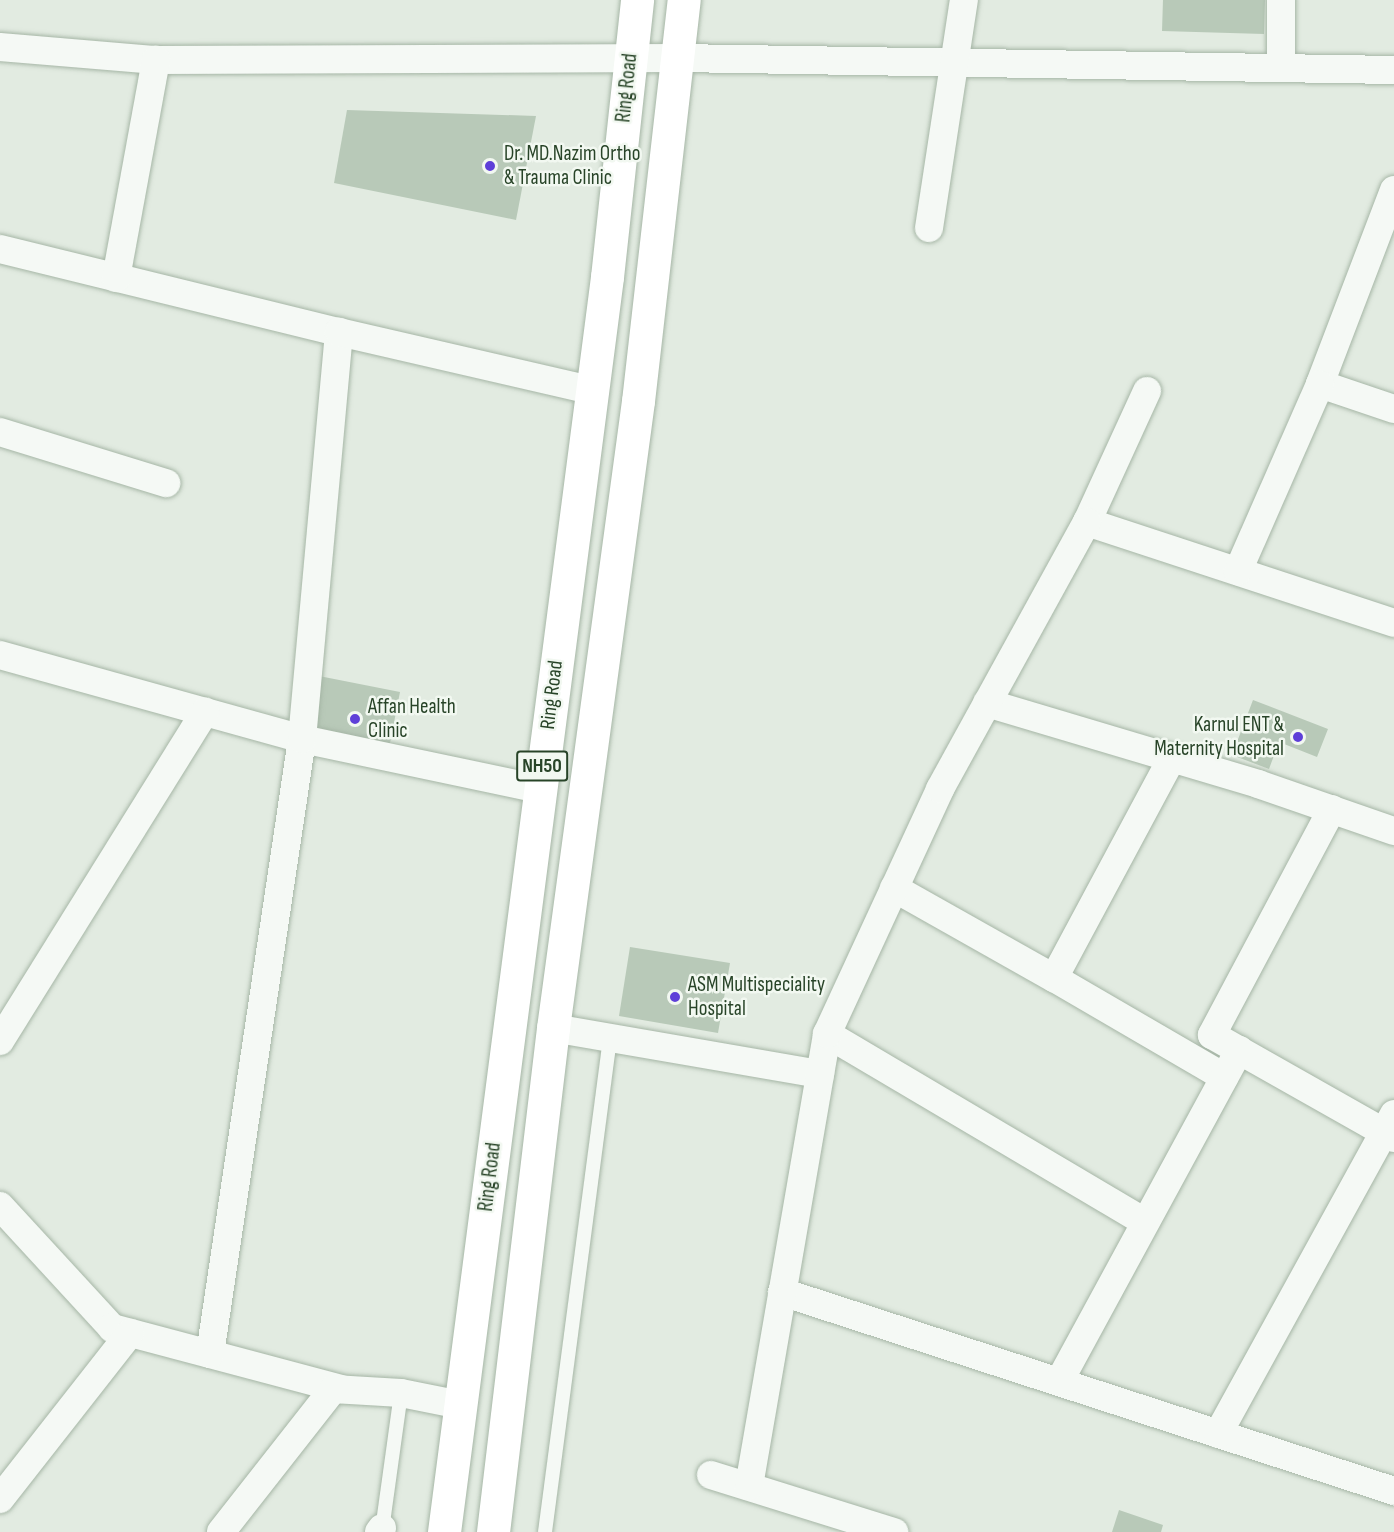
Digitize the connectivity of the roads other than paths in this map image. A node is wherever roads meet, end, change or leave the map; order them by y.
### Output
1 (637, 0) edge
2 (684, 0) edge
3 (964, 0) edge
4 (1281, 0) edge
5 (0, 47) edge
6 (678, 58) junction
7 (156, 60) junction
8 (630, 61) junction
9 (953, 64) junction
10 (1281, 68) junction
11 (1394, 70) edge
12 (1393, 196) edge
13 (929, 228) dead end
14 (0, 249) edge
15 (116, 278) junction
16 (339, 332) junction
17 (1320, 384) junction
18 (591, 390) junction
19 (1147, 391) dead end
20 (1394, 409) edge
21 (0, 432) edge
22 (166, 483) dead end
23 (1087, 522) junction
24 (1238, 571) junction
25 (1394, 623) edge
26 (1, 657) edge
27 (987, 703) junction
28 (205, 712) junction
29 (302, 739) junction
30 (1172, 758) junction
31 (539, 789) junction
32 (1332, 809) junction
33 (1394, 831) edge
34 (894, 888) junction
35 (1054, 978) junction
36 (553, 1028) junction
37 (827, 1034) junction
38 (610, 1038) junction
39 (0, 1041) edge
40 (1239, 1050) junction
41 (820, 1074) junction
42 (1224, 1077) junction
43 (1391, 1128) edge
44 (0, 1206) edge
45 (1145, 1222) junction
46 (782, 1292) junction
47 (130, 1333) junction
48 (210, 1354) junction
49 (1059, 1382) junction
50 (341, 1389) junction
51 (401, 1393) junction
52 (461, 1405) junction
53 (1218, 1434) junction
54 (711, 1475) dead end
55 (749, 1486) junction
56 (1394, 1491) edge
57 (0, 1499) edge
58 (381, 1530) edge
59 (221, 1532) edge
60 (444, 1532) edge
61 (493, 1532) edge
62 (545, 1532) edge
63 (894, 1532) edge

1 - 8 highway, Ring Road / NH50
2 - 6 highway, NH50
3 - 9 street
4 - 10 street
5 - 7 street
6 - 8 street
6 - 9 street
6 - 36 highway, NH50
7 - 8 street
7 - 15 street
8 - 18 highway, Ring Road / NH50
9 - 10 street
9 - 13 street
10 - 11 street
12 - 17 street
14 - 15 street
15 - 16 street
16 - 18 street
16 - 29 street
17 - 20 street
17 - 24 street
18 - 31 highway, Ring Road / NH50
19 - 23 street
21 - 22 street
23 - 24 street
23 - 27 street
24 - 25 street
26 - 28 street
27 - 30 street
27 - 34 street
28 - 29 street
28 - 39 street
29 - 31 street
29 - 48 street
30 - 32 street
30 - 35 street
31 - 52 highway, Ring Road / NH50
32 - 33 street
32 - 40 street
34 - 35 street
34 - 37 street
35 - 42 street
36 - 38 street
36 - 61 highway, NH50
37 - 41 street
37 - 45 street
38 - 41 street
38 - 62 lane
40 - 42 street
40 - 43 street
41 - 46 street
42 - 45 street
43 - 53 street
44 - 47 street
45 - 49 street
46 - 49 street
46 - 55 street
47 - 48 street
47 - 57 street
48 - 50 street
49 - 53 street
50 - 51 street
50 - 59 street
51 - 52 street
51 - 58 lane
52 - 60 highway, Ring Road / NH50
53 - 56 street
54 - 55 street
55 - 63 street

